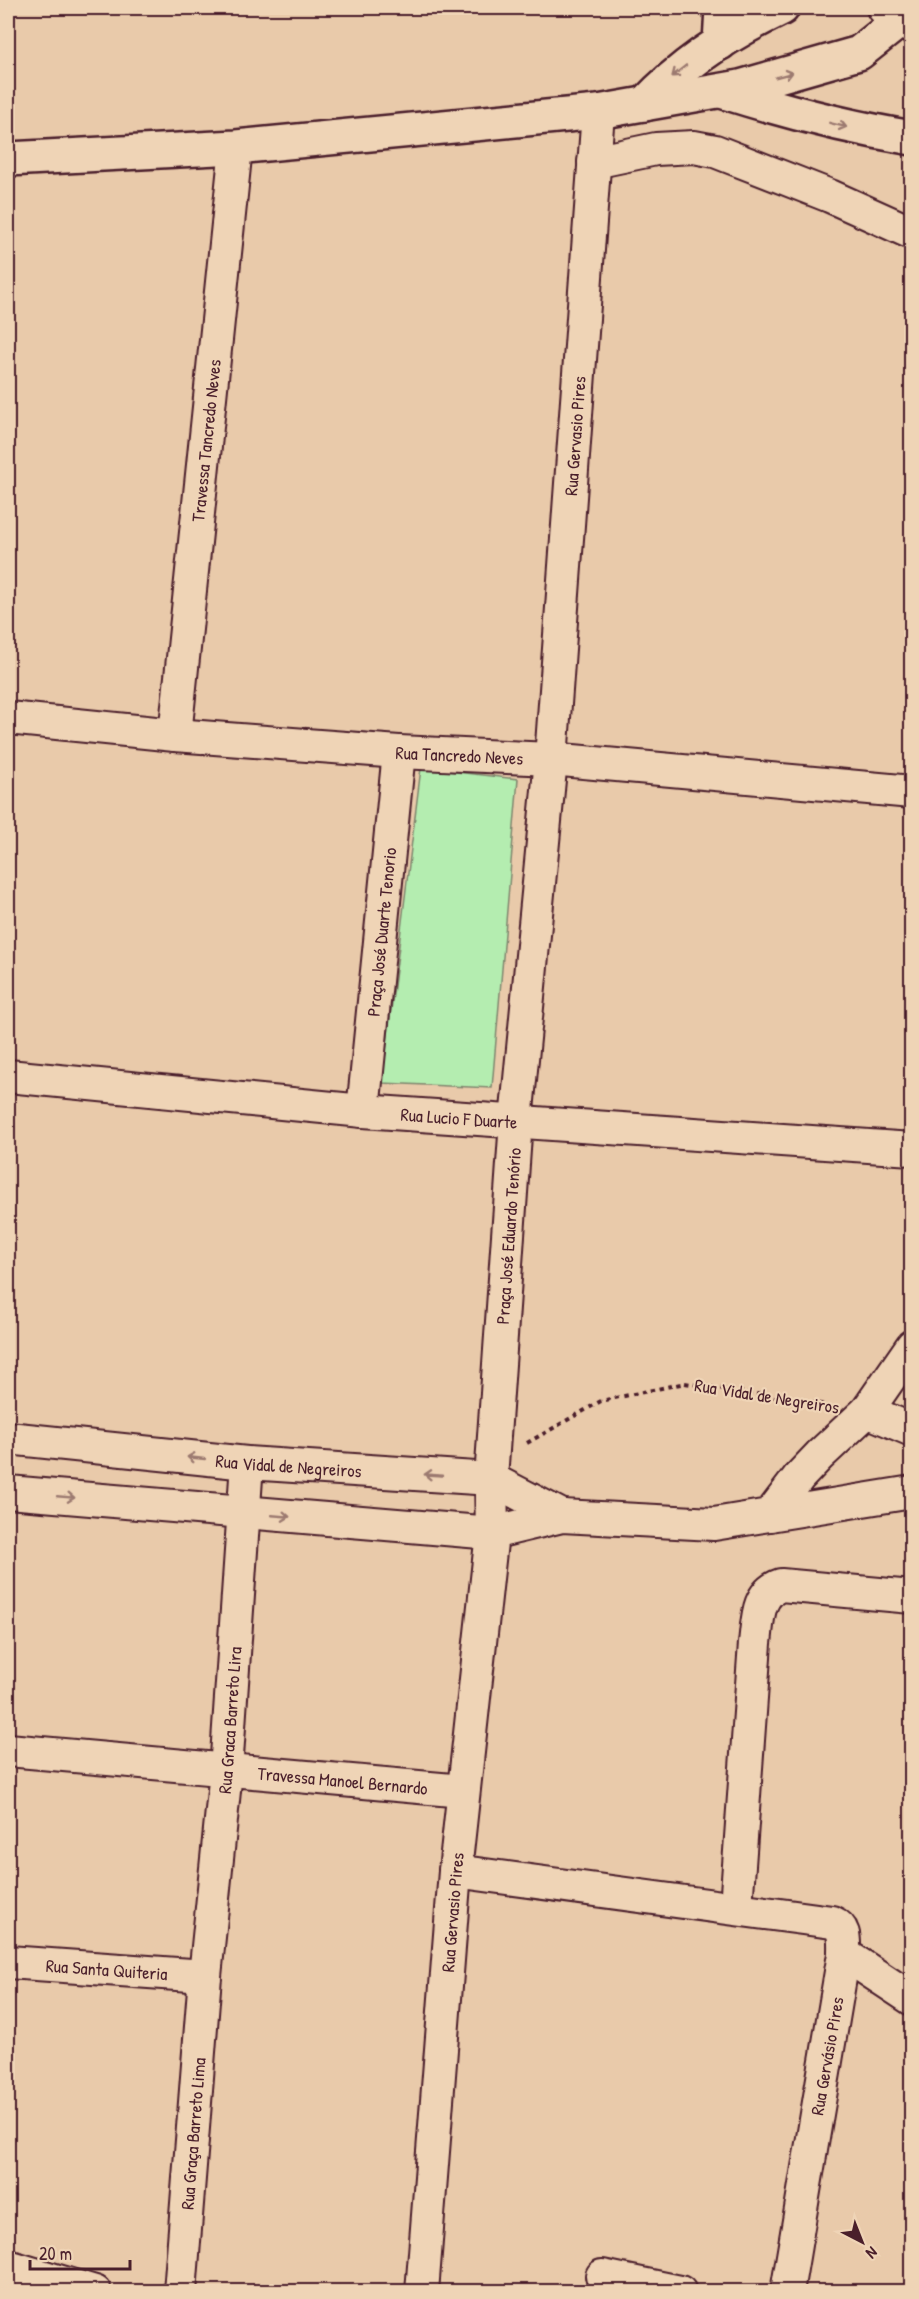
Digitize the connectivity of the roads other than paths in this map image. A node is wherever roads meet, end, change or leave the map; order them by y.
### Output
1 (722, 8) edge
2 (782, 8) edge
3 (901, 15) edge
4 (720, 43) junction
5 (721, 91) junction
6 (645, 104) junction
7 (598, 112) junction
8 (912, 138) edge
9 (236, 147) junction
10 (8, 159) edge
11 (594, 162) junction
12 (912, 233) edge
13 (8, 718) edge
14 (175, 735) junction
15 (399, 752) junction
16 (551, 759) junction
17 (912, 792) edge
18 (8, 1076) edge
19 (363, 1111) junction
20 (516, 1121) junction
21 (912, 1149) edge
22 (912, 1346) edge
23 (867, 1411) junction
24 (912, 1430) edge
25 (8, 1438) edge
26 (247, 1463) junction
27 (492, 1471) junction
28 (8, 1492) edge
29 (912, 1492) edge
30 (242, 1513) junction
31 (770, 1515) junction
32 (562, 1516) junction
33 (492, 1533) junction
34 (912, 1597) edge
35 (8, 1750) edge
36 (226, 1771) junction
37 (463, 1791) junction
38 (455, 1871) junction
39 (736, 1907) junction
40 (844, 1954) junction
41 (8, 1962) edge
42 (205, 1976) junction
43 (909, 1987) edge
44 (8, 2266) edge
45 (602, 2276) dead end
46 (49, 2285) edge
47 (95, 2292) edge
48 (180, 2292) edge
49 (422, 2292) edge
50 (680, 2292) edge
51 (787, 2292) edge

1 - 4 street
2 - 4 street
5 -> 3 street
4 -> 6 street
5 - 6 street
5 -> 8 street
6 - 7 street
7 - 9 street
7 - 11 street, Rua Gervasio Pires
9 - 10 street
9 - 14 street, Travessa Tancredo Neves
11 - 12 street
11 - 16 street, Rua Gervasio Pires
13 - 14 street, Rua Tancredo Neves
14 - 15 street, Rua Tancredo Neves
15 - 16 street, Rua Tancredo Neves
15 - 19 street, Praça José Duarte Tenorio
16 - 17 street, Rua Tancredo Neves
16 - 20 street, Praça José Eduardo Tenório
18 - 19 street, Rua Lucio F Duarte
19 - 20 street, Rua Lucio F Duarte
20 - 21 street, Rua Lucio F Duarte
20 - 27 street, Praça José Eduardo Tenório
22 - 23 street
23 - 24 street
23 - 31 street
26 -> 25 street, Rua Vidal de Negreiros
27 -> 26 street, Rua Vidal de Negreiros
26 - 30 street, Rua Graca Barreto Lira
27 - 32 street, Rua Vidal de Negreiros
27 - 33 street, Praça José Eduardo Tenório
28 -> 30 street, Rua Vidal de Negreiros
29 - 31 street, Rua Vidal de Negreiros
30 -> 33 street, Rua Vidal de Negreiros
30 - 36 street, Rua Graca Barreto Lira
31 - 32 street, Rua Vidal de Negreiros
32 - 33 street, Rua Vidal de Negreiros
33 - 37 street, Rua Gervasio Pires
34 - 39 street
35 - 36 street, Travessa Manoel Bernardo
36 - 37 street, Travessa Manoel Bernardo
36 - 42 street, Rua Graca Barreto Lira
37 - 38 street, Rua Gervasio Pires
38 - 39 street, Rua Gervásio Pires
38 - 49 street, Rua Gervasio Pires
39 - 40 street, Rua Gervásio Pires
40 - 43 street
40 - 51 street, Rua Gervásio Pires
41 - 42 street, Rua Santa Quiteria
42 - 48 street, Rua Graça Barreto Lima
44 - 46 street
45 - 50 street
46 - 47 street

